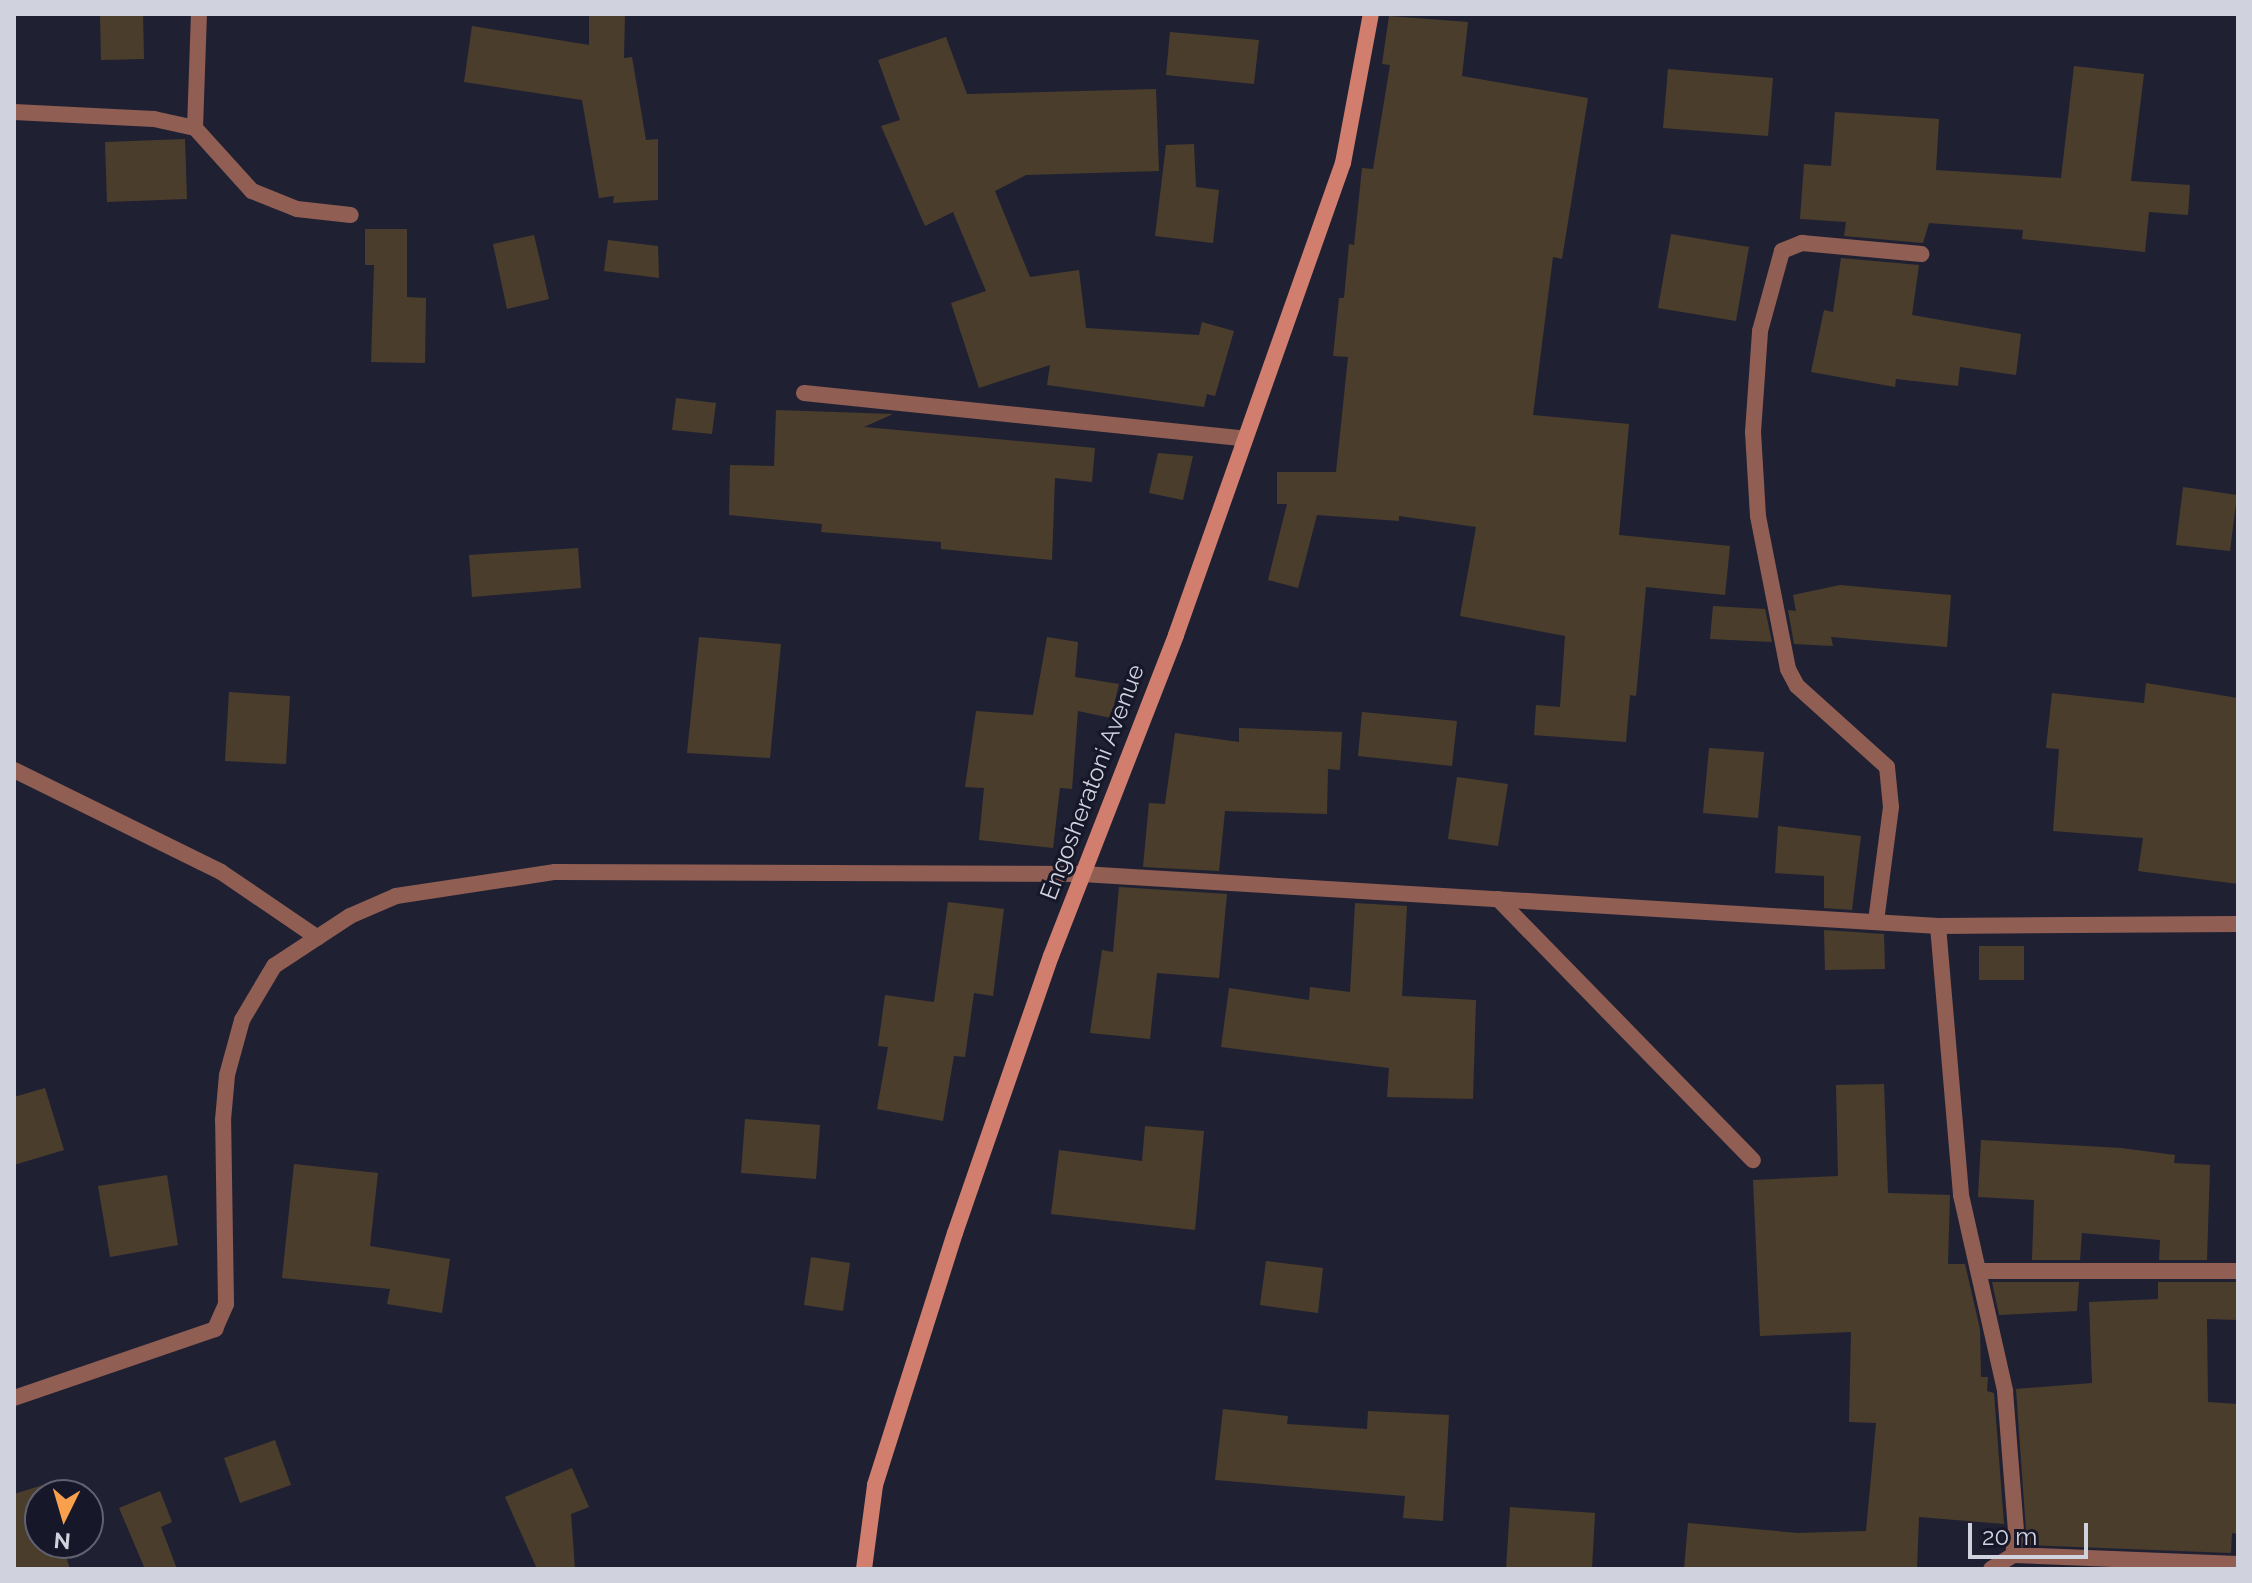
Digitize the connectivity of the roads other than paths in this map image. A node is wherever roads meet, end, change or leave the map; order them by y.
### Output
1 (199, 14) edge
2 (1371, 14) edge
3 (14, 112) edge
4 (195, 128) junction
5 (351, 215) dead end
6 (1921, 254) dead end
7 (804, 393) dead end
8 (1241, 438) junction
9 (14, 770) edge
10 (1082, 874) junction
11 (1498, 899) junction
12 (1876, 921) junction
13 (2238, 924) edge
14 (1938, 926) junction
15 (318, 938) junction
16 (1753, 1160) dead end
17 (1980, 1271) junction
18 (2238, 1271) edge
19 (14, 1398) edge
20 (2013, 1555) junction
21 (2238, 1564) edge
22 (864, 1569) edge
23 (1991, 1569) edge

1 - 4 street
2 - 8 street, Engosheratoni Avenue
3 - 4 street
4 - 5 street
6 - 12 street
7 - 8 street
8 - 10 street, Engosheratoni Avenue
9 - 15 street
10 - 11 street
10 - 15 street
10 - 22 street, Engosheratoni Avenue
11 - 12 street
11 - 16 street
12 - 14 street
13 - 14 street
14 - 17 street
15 - 19 street
17 - 18 street
17 - 20 street
20 - 21 street
20 - 23 street

